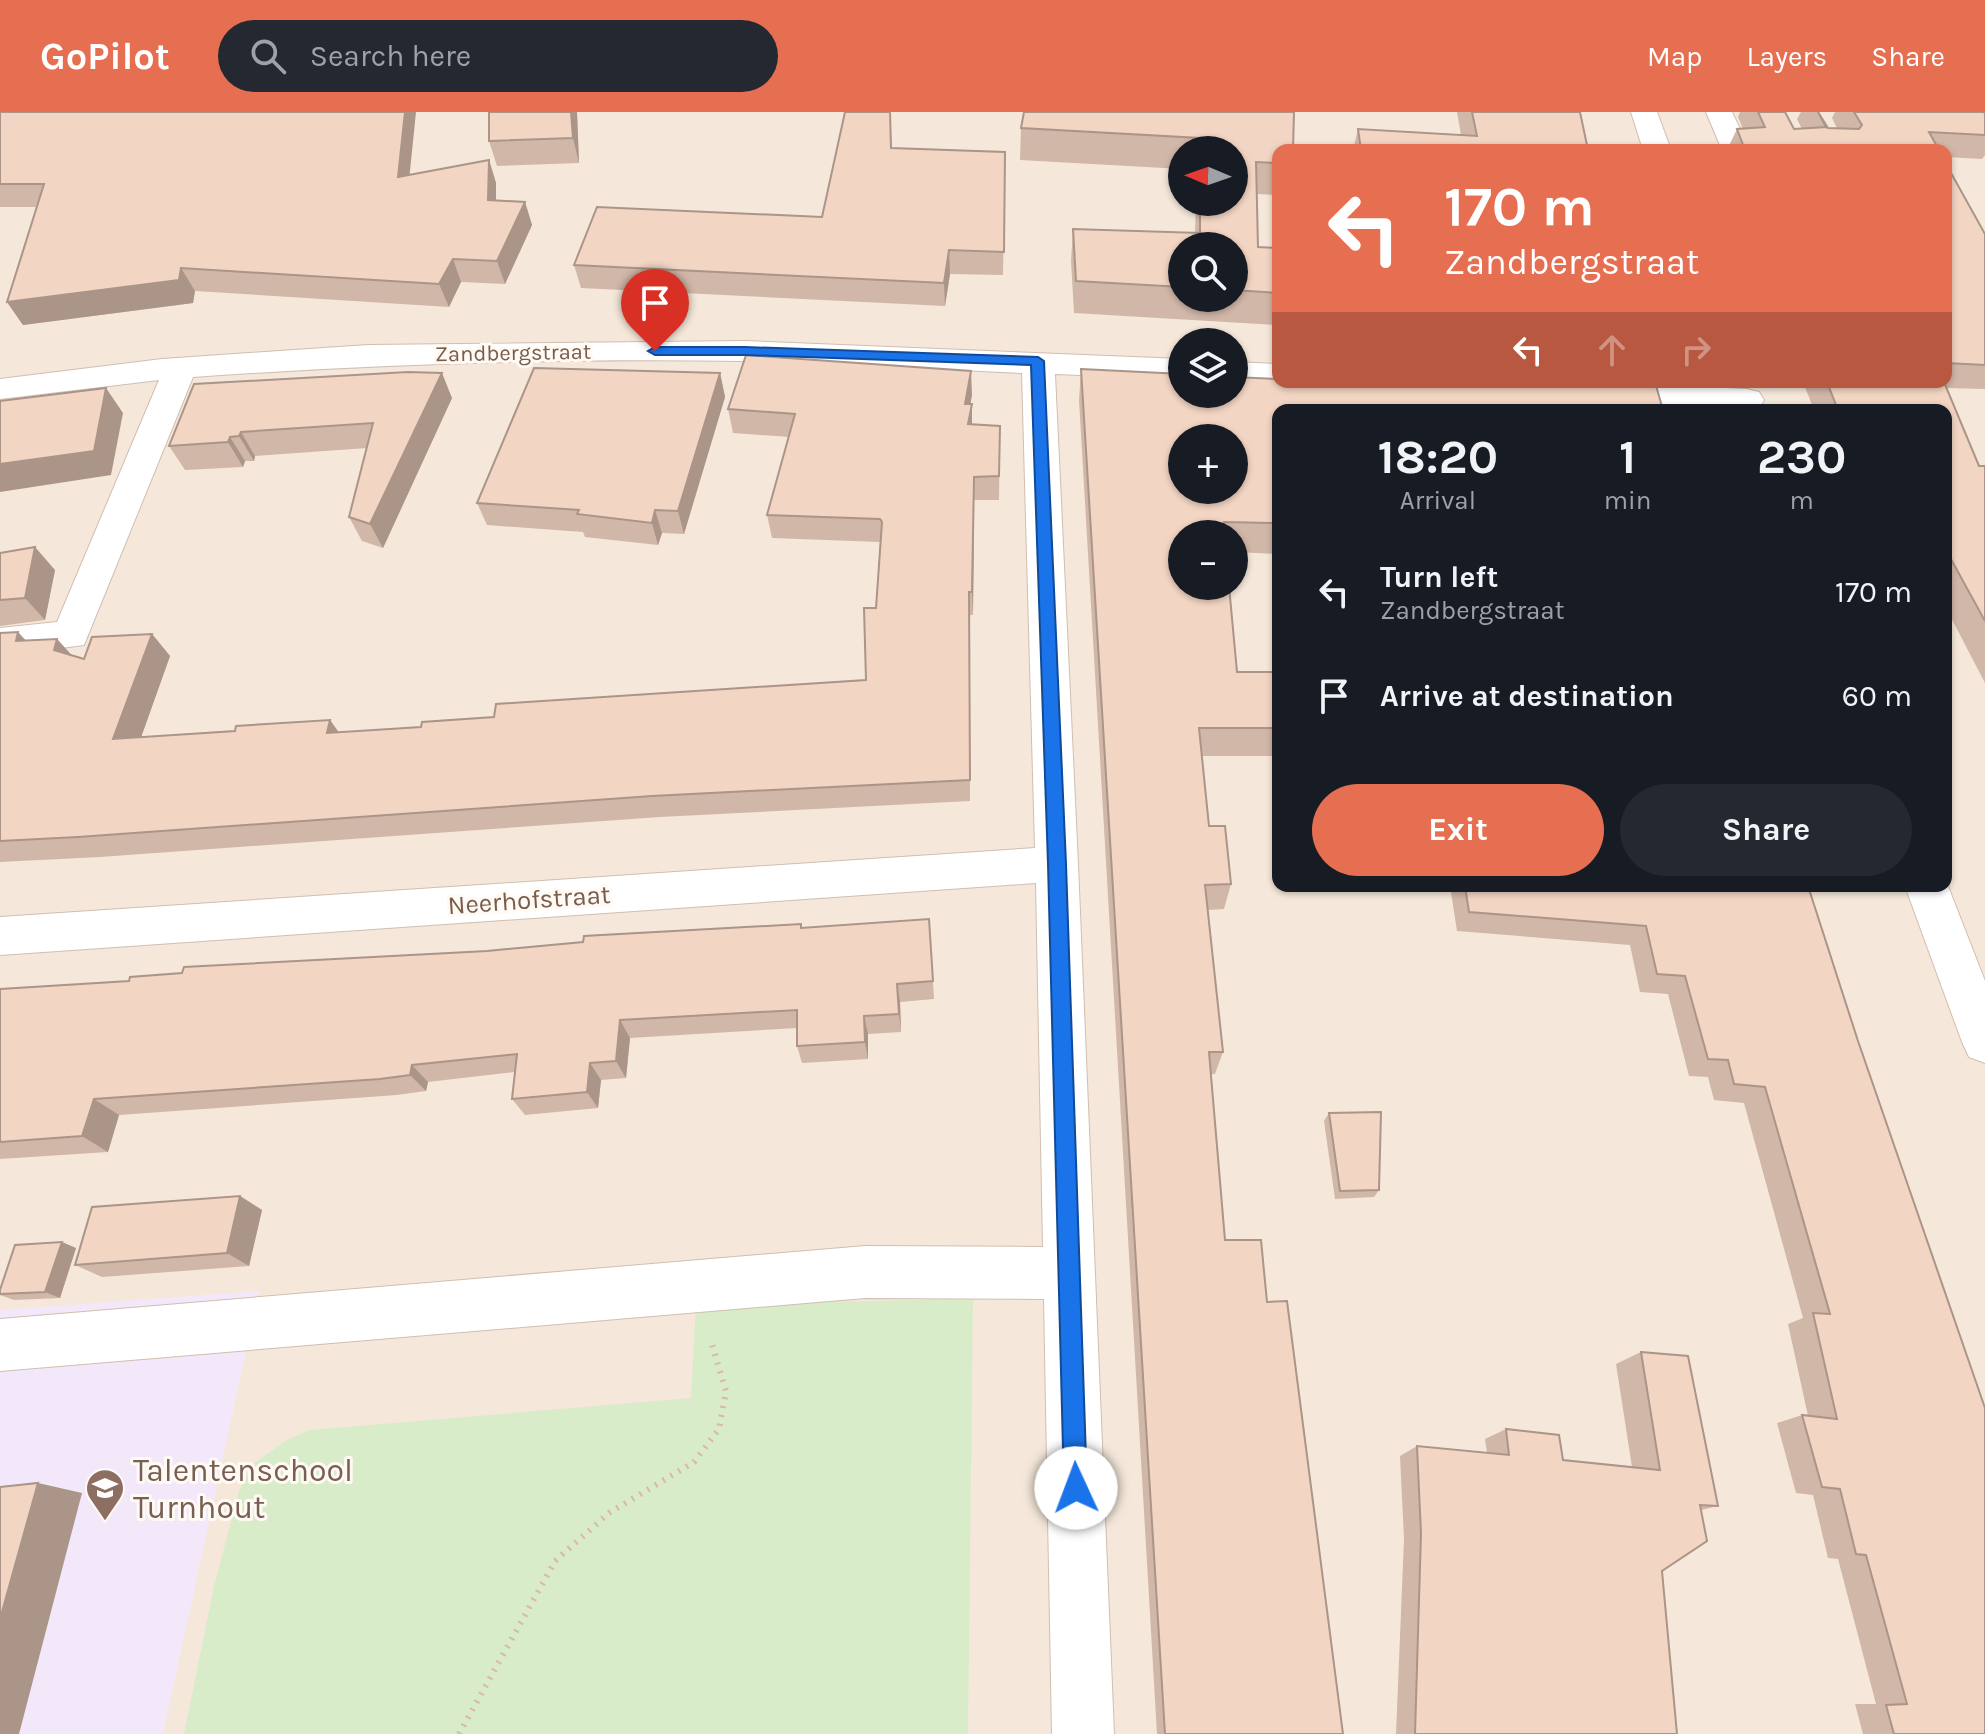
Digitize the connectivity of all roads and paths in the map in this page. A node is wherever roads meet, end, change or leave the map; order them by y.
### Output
1 (1644, 112) edge
2 (1719, 112) edge
3 (1745, 112) edge
4 (1655, 144) edge
5 (1733, 144) edge
6 (1760, 144) edge
7 (1038, 361) junction
8 (180, 368) junction
9 (1168, 368) edge
10 (1248, 373) edge
11 (1272, 374) edge
12 (0, 389) edge
13 (1572, 391) edge
14 (1746, 397) edge
15 (0, 642) edge
16 (1057, 864) junction
17 (1930, 892) edge
18 (0, 936) edge
19 (1975, 988) edge
20 (1985, 1042) edge
21 (1069, 1273) junction
22 (714, 1285) junction
23 (0, 1345) edge
24 (459, 1734) edge
25 (1083, 1734) edge

1 - 4 street
2 - 5 street
3 - 6 street
7 - 8 street, Zandbergstraat
7 - 9 street, Zandbergstraat
7 - 16 street
8 - 12 street, Zandbergstraat
8 - 15 street
10 - 11 street
13 - 14 street
16 - 18 street, Neerhofstraat
16 - 21 street
17 - 19 street
19 - 20 street
21 - 22 street
21 - 25 street
22 - 23 street
22 - 24 path

